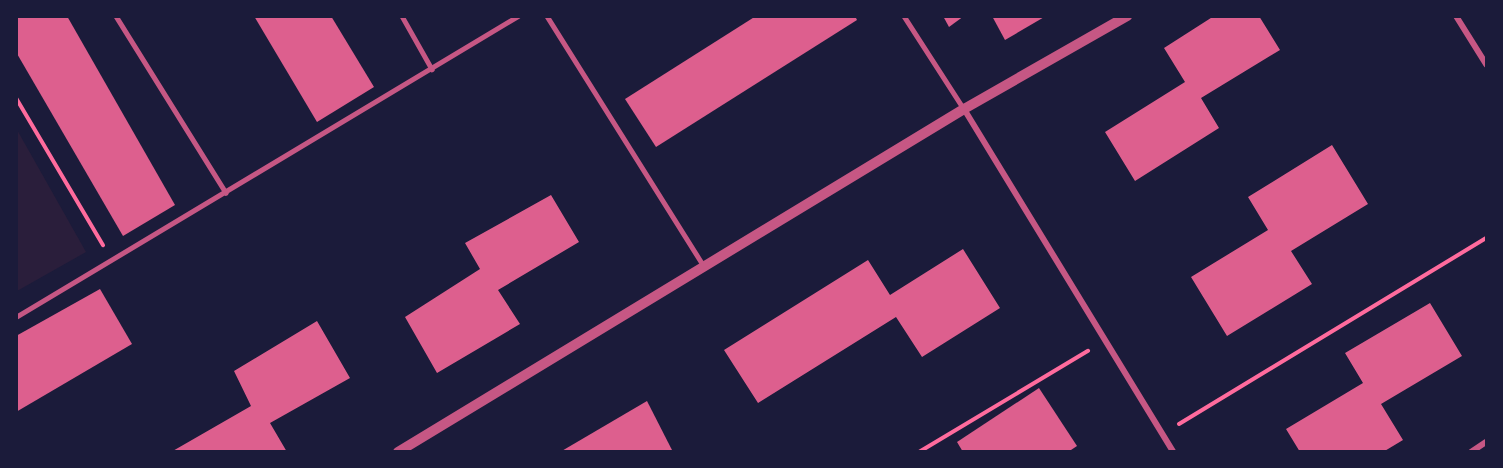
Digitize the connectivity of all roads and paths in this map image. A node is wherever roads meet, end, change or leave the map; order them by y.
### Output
1 (116, 16) edge
2 (402, 16) edge
3 (518, 16) edge
4 (547, 16) edge
5 (904, 16) edge
6 (1127, 16) edge
7 (1456, 16) edge
8 (1486, 64) edge
9 (432, 69) junction
10 (16, 98) edge
11 (964, 110) junction
12 (226, 193) junction
13 (1486, 238) edge
14 (112, 261) junction
15 (704, 266) junction
16 (16, 317) edge
17 (1105, 340) junction
18 (1163, 434) junction
19 (1486, 442) edge
20 (398, 452) edge
21 (919, 452) edge
22 (1173, 452) edge
23 (1471, 452) edge

1 - 12 lane
2 - 9 lane
3 - 9 lane
4 - 15 lane
5 - 11 lane
6 - 11 street
7 - 8 street
9 - 12 lane
10 - 14 path
11 - 15 street
11 - 17 street
12 - 14 lane
13 - 18 path
14 - 16 lane
15 - 20 street
17 - 18 street
17 - 21 path
18 - 22 street
19 - 23 street

